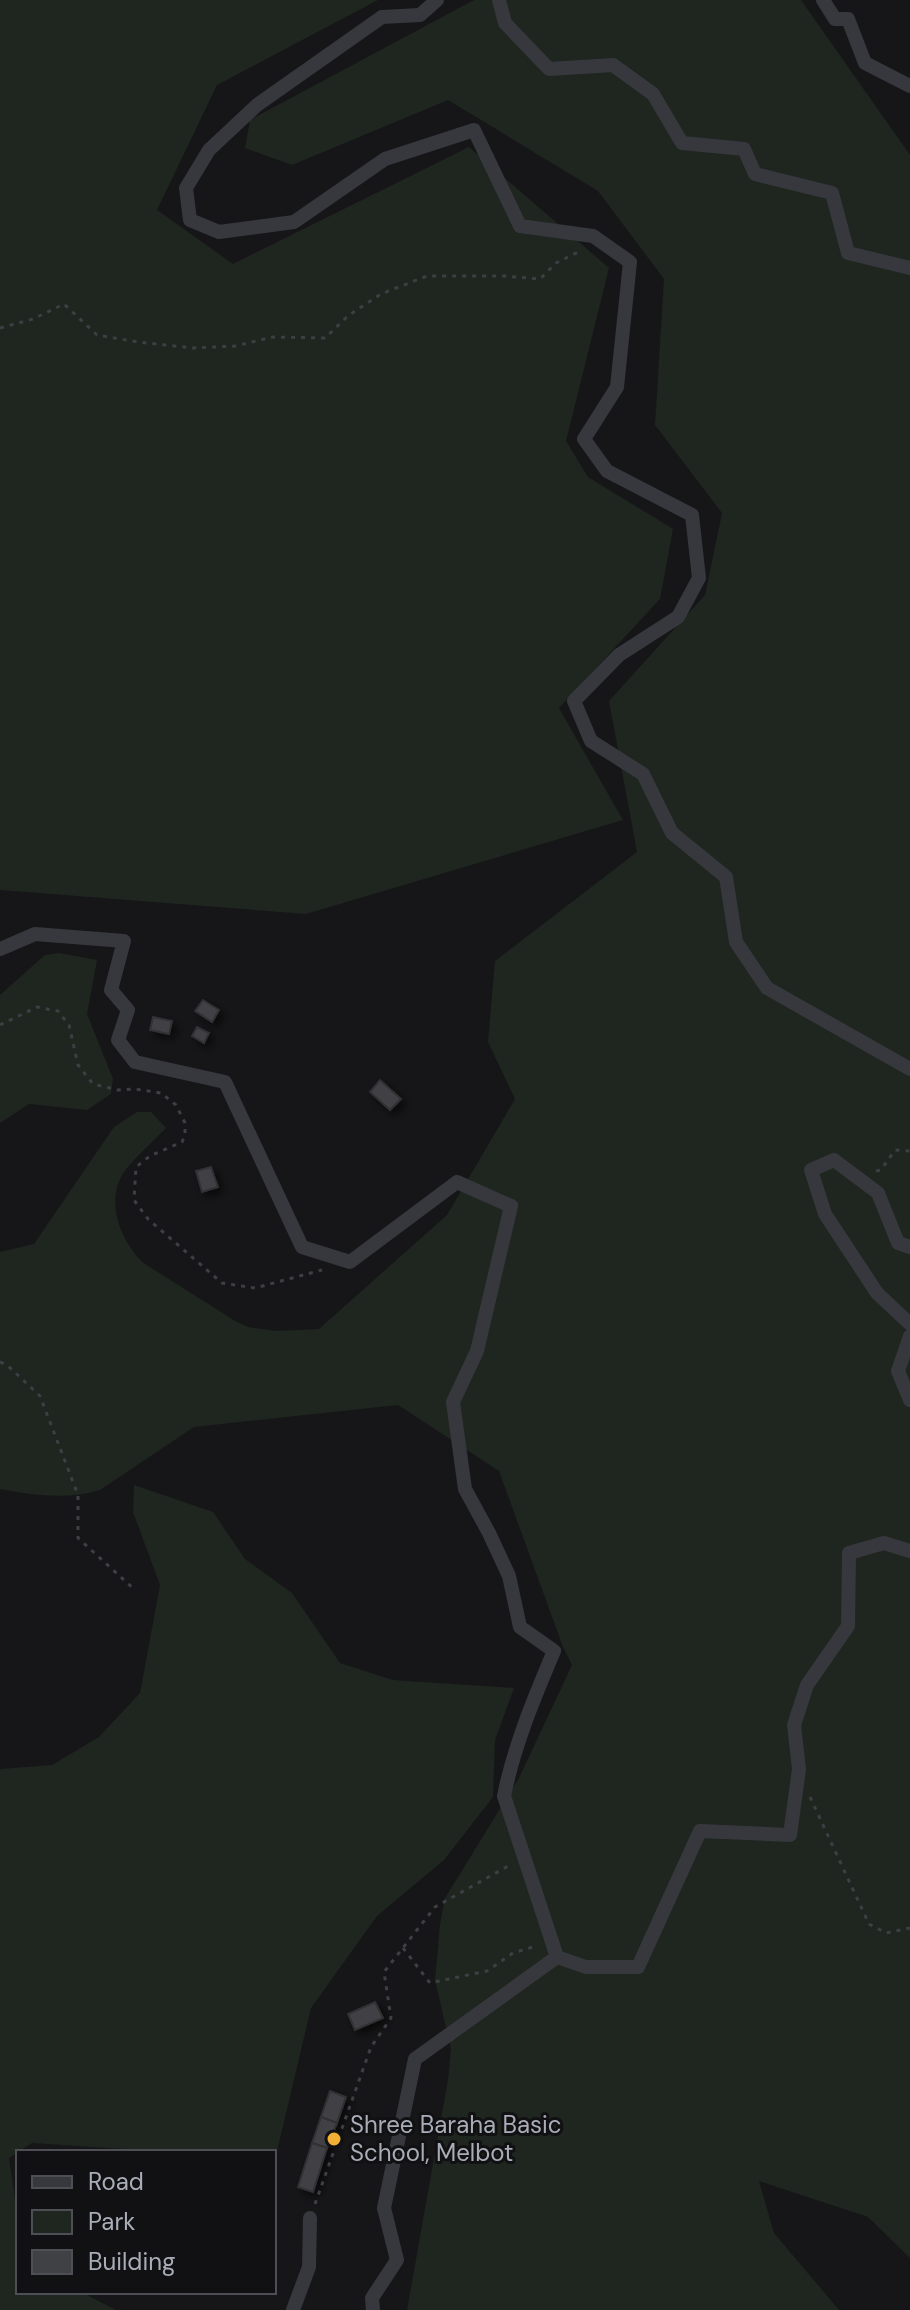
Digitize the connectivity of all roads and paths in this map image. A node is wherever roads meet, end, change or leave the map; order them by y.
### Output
1 (437, 0) edge
2 (499, 0) edge
3 (823, 0) edge
4 (910, 86) edge
5 (605, 244) junction
6 (910, 268) edge
7 (0, 328) edge
8 (0, 949) edge
9 (0, 1025) edge
10 (910, 1069) edge
11 (910, 1151) edge
12 (856, 1177) junction
13 (910, 1247) edge
14 (325, 1269) dead end
15 (910, 1324) edge
16 (910, 1336) edge
17 (0, 1362) edge
18 (910, 1400) edge
19 (910, 1551) edge
20 (134, 1589) dead end
21 (809, 1794) dead end
22 (523, 1857) junction
23 (910, 1928) edge
24 (403, 1948) junction
25 (557, 1957) junction
26 (310, 2218) joint
27 (293, 2310) edge
28 (373, 2310) edge

1 - 5 street
2 - 6 street
3 - 4 street
5 - 7 path
5 - 10 street
8 - 22 street
9 - 14 path
11 - 12 path
12 - 13 street
12 - 15 street
16 - 18 street
17 - 20 path
19 - 25 street
21 - 23 path
22 - 24 path
22 - 25 street
24 - 25 path
24 - 26 path
25 - 28 street
26 - 27 street

